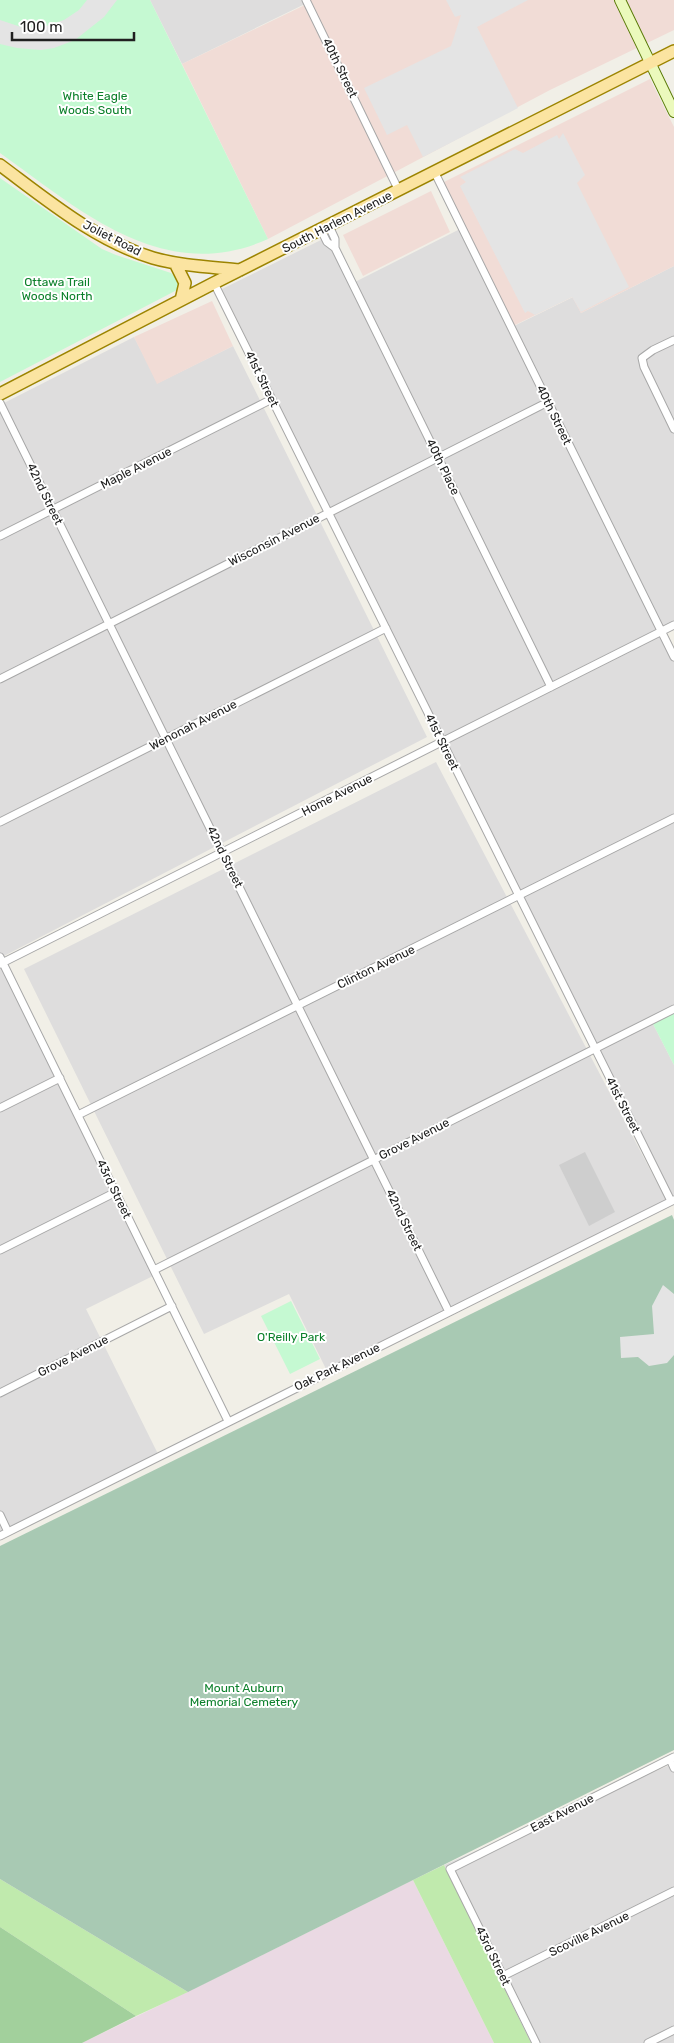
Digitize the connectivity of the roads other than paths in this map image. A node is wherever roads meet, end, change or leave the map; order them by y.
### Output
1 (306, 0) edge
2 (620, 0) edge
3 (674, 51) edge
4 (650, 63) junction
5 (674, 112) edge
6 (0, 165) edge
7 (435, 173) junction
8 (399, 191) junction
9 (325, 228) junction
10 (175, 264) junction
11 (240, 270) junction
12 (214, 283) junction
13 (182, 300) junction
14 (674, 340) edge
15 (0, 394) edge
16 (272, 399) junction
17 (548, 402) junction
18 (0, 403) edge
19 (674, 429) edge
20 (438, 457) junction
21 (53, 510) junction
22 (329, 513) junction
23 (0, 536) edge
24 (109, 624) junction
25 (674, 625) edge
26 (386, 628) junction
27 (661, 631) junction
28 (674, 657) edge
29 (0, 679) edge
30 (551, 687) junction
31 (166, 738) junction
32 (442, 742) junction
33 (674, 818) edge
34 (0, 822) edge
35 (222, 852) junction
36 (519, 896) junction
37 (1, 961) edge
38 (298, 1006) junction
39 (674, 1009) edge
40 (595, 1049) junction
41 (60, 1078) junction
42 (0, 1108) edge
43 (78, 1115) junction
44 (374, 1160) junction
45 (116, 1192) junction
46 (672, 1200) edge
47 (0, 1250) edge
48 (154, 1270) junction
49 (172, 1306) junction
50 (449, 1312) junction
51 (0, 1393) edge
52 (228, 1421) junction
53 (0, 1515) edge
54 (8, 1532) junction
55 (0, 1536) edge
56 (672, 1758) edge
57 (674, 1768) edge
58 (450, 1869) joint
59 (674, 1891) edge
60 (503, 1976) junction
61 (674, 2030) edge
62 (536, 2043) edge
63 (648, 2043) edge

1 - 8 street, 40th Street
2 - 4 main road
3 - 4 main road, South Harlem Avenue
4 - 5 main road
4 - 7 main road, South Harlem Avenue
6 - 10 main road, Joliet Road
7 - 8 main road, South Harlem Avenue
7 - 17 street, 40th Street
8 - 9 main road, South Harlem Avenue
9 - 11 main road, South Harlem Avenue
9 - 20 street, 40th Place
10 - 11 main road, Joliet Road
10 - 13 main road
11 - 12 main road, South Harlem Avenue
12 - 13 main road, South Harlem Avenue
12 - 16 street, 41st Street
13 - 15 main road, South Harlem Avenue
14 - 19 street
16 - 21 street, Maple Avenue
16 - 22 street, 41st Street
17 - 20 street, Wisconsin Avenue
17 - 27 street, 40th Street
18 - 21 street, 42nd Street
20 - 22 street, Wisconsin Avenue
20 - 30 street, 40th Place
21 - 23 street, Maple Avenue
21 - 24 street, 42nd Street
22 - 24 street, Wisconsin Avenue
22 - 26 street, 41st Street
24 - 29 street, Wisconsin Avenue
24 - 31 street, 42nd Street
25 - 27 street, Home Avenue
26 - 31 street, Wenonah Avenue
26 - 32 street, 41st Street
27 - 28 street, 40th Street
27 - 30 street, Home Avenue
30 - 32 street, Home Avenue
31 - 34 street, Wenonah Avenue
31 - 35 street, 42nd Street
32 - 35 street, Home Avenue
32 - 36 street, 41st Street
33 - 36 street, Clinton Avenue
35 - 37 street, Home Avenue
35 - 38 street, 42nd Street
36 - 38 street, Clinton Avenue
36 - 40 street, 41st Street
37 - 41 street, 43rd Street
38 - 43 street, Clinton Avenue
38 - 44 street, 42nd Street
39 - 40 street, Grove Avenue
40 - 44 street, Grove Avenue
40 - 46 street, 41st Street
41 - 42 street
41 - 43 street, 43rd Street
43 - 45 street, 43rd Street
44 - 48 street, Grove Avenue
44 - 50 street, 42nd Street
45 - 47 street
45 - 48 street, 43rd Street
46 - 50 street, Oak Park Avenue
48 - 49 street, 43rd Street
49 - 51 street, Grove Avenue
49 - 52 street, 43rd Street
50 - 52 street, Oak Park Avenue
52 - 54 street, Oak Park Avenue
53 - 54 street
54 - 55 street, Oak Park Avenue
56 - 57 street
56 - 58 street, East Avenue
58 - 60 street, 43rd Street
59 - 60 street, Scoville Avenue
60 - 62 street, 43rd Street
61 - 63 street

